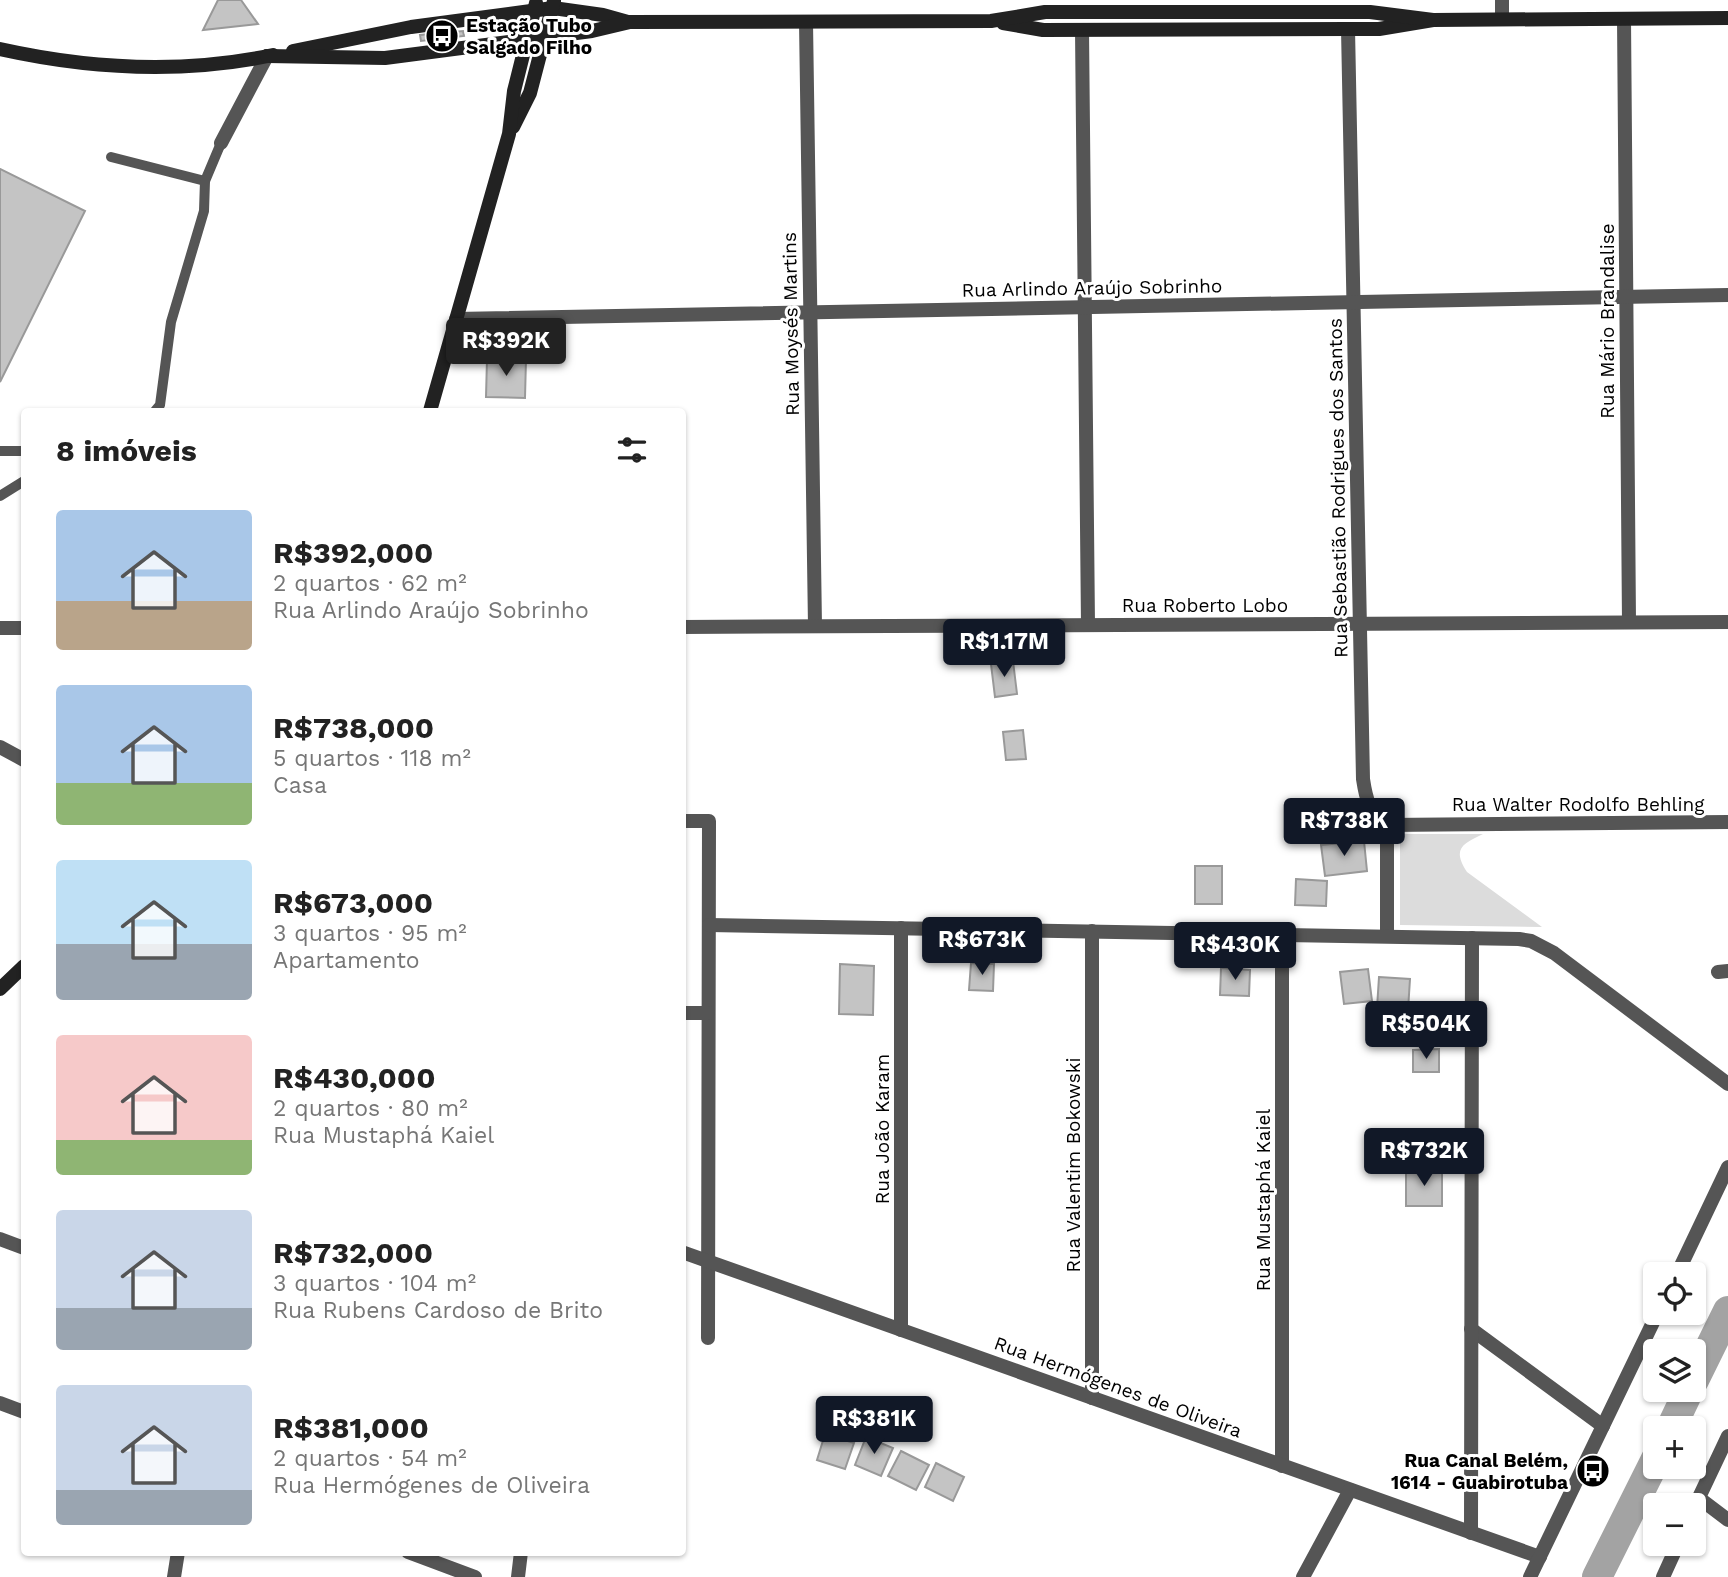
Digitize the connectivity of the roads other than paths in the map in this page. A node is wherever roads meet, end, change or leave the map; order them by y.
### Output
1 (1502, 0) edge
2 (554, 4) edge
3 (535, 5) edge
4 (1728, 18) edge
5 (1502, 19) junction
6 (1624, 19) junction
7 (1433, 20) junction
8 (991, 21) junction
9 (806, 22) junction
10 (630, 23) junction
11 (1348, 29) junction
12 (1082, 30) junction
13 (546, 36) junction
14 (527, 38) junction
15 (0, 49) edge
16 (267, 56) junction
17 (509, 134) junction
18 (221, 143) joint
19 (111, 157) dead end
20 (205, 181) junction
21 (1728, 295) edge
22 (1626, 297) junction
23 (1354, 302) junction
24 (1084, 307) junction
25 (810, 313) junction
26 (456, 320) junction
27 (158, 408) edge
28 (431, 408) edge
29 (0, 451) edge
30 (21, 451) edge
31 (21, 483) edge
32 (0, 496) edge
33 (1629, 622) junction
34 (1728, 622) edge
35 (1360, 624) junction
36 (1088, 625) junction
37 (815, 626) junction
38 (686, 627) edge
39 (0, 628) edge
40 (21, 628) edge
41 (0, 747) edge
42 (21, 758) edge
43 (686, 821) edge
44 (1728, 822) edge
45 (1387, 825) junction
46 (709, 925) junction
47 (901, 928) junction
48 (1092, 931) junction
49 (1282, 935) junction
50 (1387, 936) junction
51 (1472, 938) junction
52 (21, 969) edge
53 (1, 987) edge
54 (686, 1013) edge
55 (708, 1013) junction
56 (1728, 1084) edge
57 (1728, 1167) edge
58 (0, 1239) edge
59 (21, 1247) edge
60 (686, 1253) edge
61 (708, 1261) junction
62 (1682, 1262) edge
63 (1652, 1325) edge
64 (1471, 1329) junction
65 (901, 1330) junction
66 (708, 1338) dead end
67 (1092, 1398) junction
68 (0, 1403) edge
69 (21, 1411) edge
70 (1603, 1426) junction
71 (1728, 1436) edge
72 (1282, 1466) junction
73 (1350, 1490) junction
74 (1701, 1493) edge
75 (1706, 1508) edge
76 (1728, 1520) edge
77 (1471, 1533) junction
78 (177, 1556) edge
79 (419, 1556) edge
80 (520, 1556) edge
81 (1672, 1556) edge
82 (1540, 1557) junction
83 (174, 1577) edge
84 (475, 1577) edge
85 (517, 1577) edge
86 (1303, 1577) edge
87 (1530, 1577) edge
88 (1662, 1577) edge

1 - 5 street
2 - 3 main road
2 - 10 main road
2 - 13 main road
3 - 14 main road
3 - 16 main road
4 - 6 main road
5 - 6 main road
5 - 7 main road
6 - 22 street, Rua Mário Brandalise
7 - 8 main road
7 - 11 main road
8 - 9 main road
8 - 12 main road
9 - 10 main road
9 - 25 street, Rua Moysés Martins
10 - 13 main road
11 - 12 main road
11 - 23 street, Rua Sebastião Rodrigues dos Santos
12 - 24 street
13 - 14 main road
13 - 17 main road
14 - 16 main road
14 - 17 main road
15 - 16 main road
16 - 18 street
17 - 26 main road
18 - 20 lane
19 - 20 lane
20 - 27 lane
21 - 22 street, Rua Arlindo Araújo Sobrinho
22 - 23 street, Rua Arlindo Araújo Sobrinho
22 - 33 street, Rua Mário Brandalise
23 - 24 street, Rua Arlindo Araújo Sobrinho
23 - 35 street, Rua Sebastião Rodrigues dos Santos
24 - 25 street, Rua Arlindo Araújo Sobrinho
24 - 36 street
25 - 26 street, Rua Arlindo Araújo Sobrinho
25 - 37 street, Rua Moysés Martins
26 - 28 main road
29 - 30 lane
31 - 32 lane
33 - 34 street, Rua Roberto Lobo
33 - 35 street, Rua Roberto Lobo
35 - 36 street, Rua Roberto Lobo
35 - 45 street, Rua Sebastião Rodrigues dos Santos
36 - 37 street, Rua Roberto Lobo
37 - 38 street, Rua Roberto Lobo
39 - 40 street
41 - 42 street
43 - 46 street
44 - 45 street, Rua Walter Rodolfo Behling
45 - 50 street
46 - 47 street
46 - 55 street
47 - 48 street
47 - 65 street, Rua João Karam
48 - 49 street
48 - 67 street, Rua Valentim Bokowski
49 - 50 street
49 - 72 street, Rua Mustaphá Kaiel
50 - 51 street
51 - 56 street
51 - 64 street
52 - 53 main road
54 - 55 street
55 - 61 street
57 - 62 street
58 - 59 street
60 - 61 street, Rua Hermógenes de Oliveira
61 - 65 street, Rua Hermógenes de Oliveira
61 - 66 street
63 - 70 street
64 - 70 street
64 - 77 street
65 - 67 street, Rua Hermógenes de Oliveira
67 - 72 street, Rua Hermógenes de Oliveira
68 - 69 street
70 - 82 street
71 - 74 street
72 - 73 street, Rua Hermógenes de Oliveira
73 - 77 street, Rua Hermógenes de Oliveira
73 - 86 street
75 - 76 street
77 - 82 street, Rua Hermógenes de Oliveira
78 - 83 street
79 - 84 street
80 - 85 street
81 - 88 street
82 - 87 street

